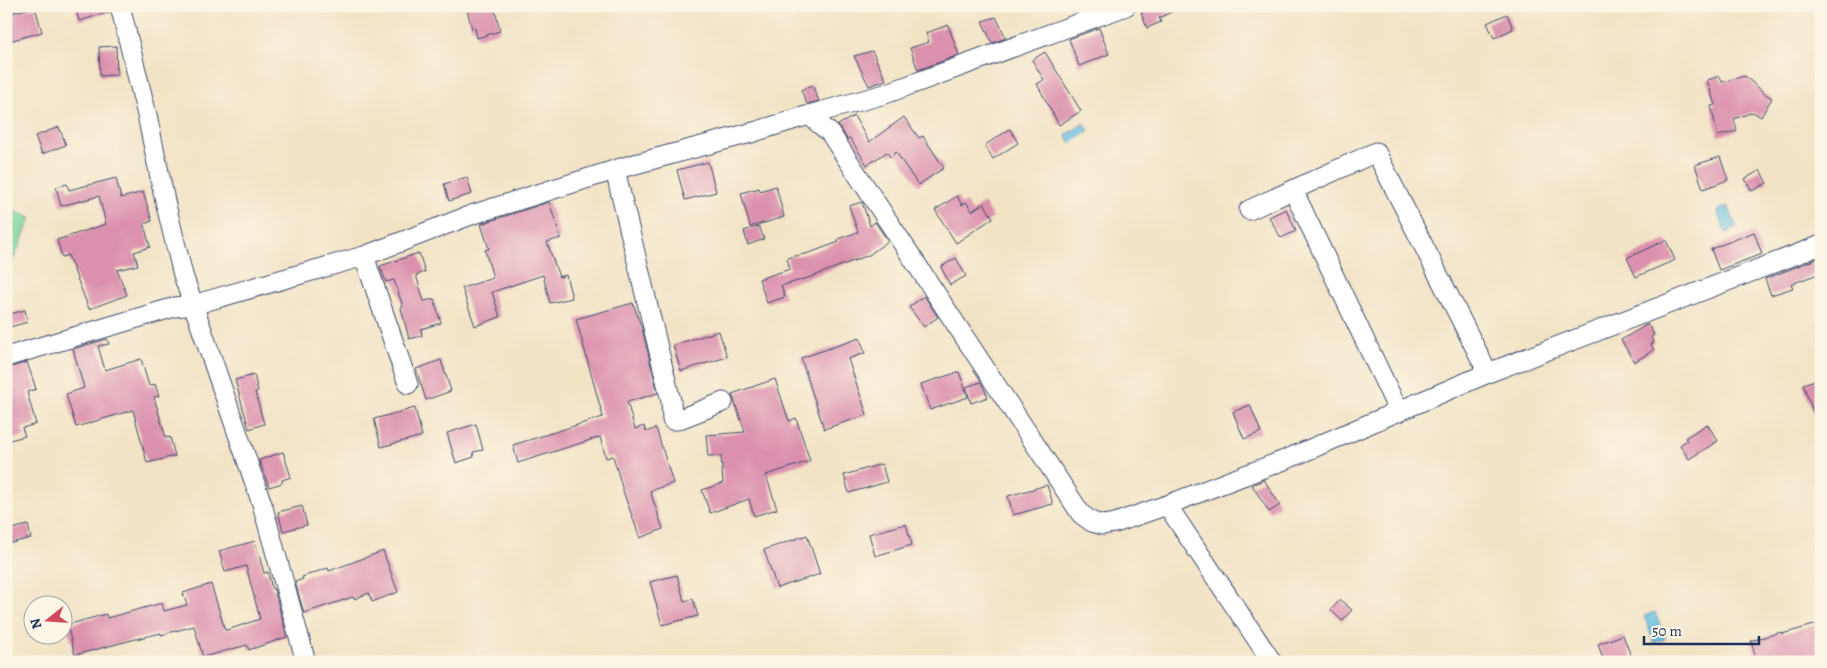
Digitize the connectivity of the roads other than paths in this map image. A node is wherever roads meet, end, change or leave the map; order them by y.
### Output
1 (120, 6) edge
2 (1126, 6) edge
3 (810, 115) junction
4 (616, 170) junction
5 (1293, 190) junction
6 (1249, 210) dead end
7 (1821, 245) edge
8 (364, 256) junction
9 (197, 299) junction
10 (6, 357) edge
11 (1488, 372) junction
12 (408, 384) dead end
13 (724, 402) dead end
14 (1399, 412) junction
15 (1167, 505) junction
16 (303, 661) edge
17 (1272, 662) edge

1 - 9 street
2 - 3 street
3 - 4 street
3 - 15 street
4 - 8 street
4 - 13 street
5 - 6 street
5 - 11 street
5 - 14 street
7 - 11 street
8 - 9 street
8 - 12 street
9 - 10 street
9 - 16 street
11 - 14 street
14 - 15 street
15 - 17 street

